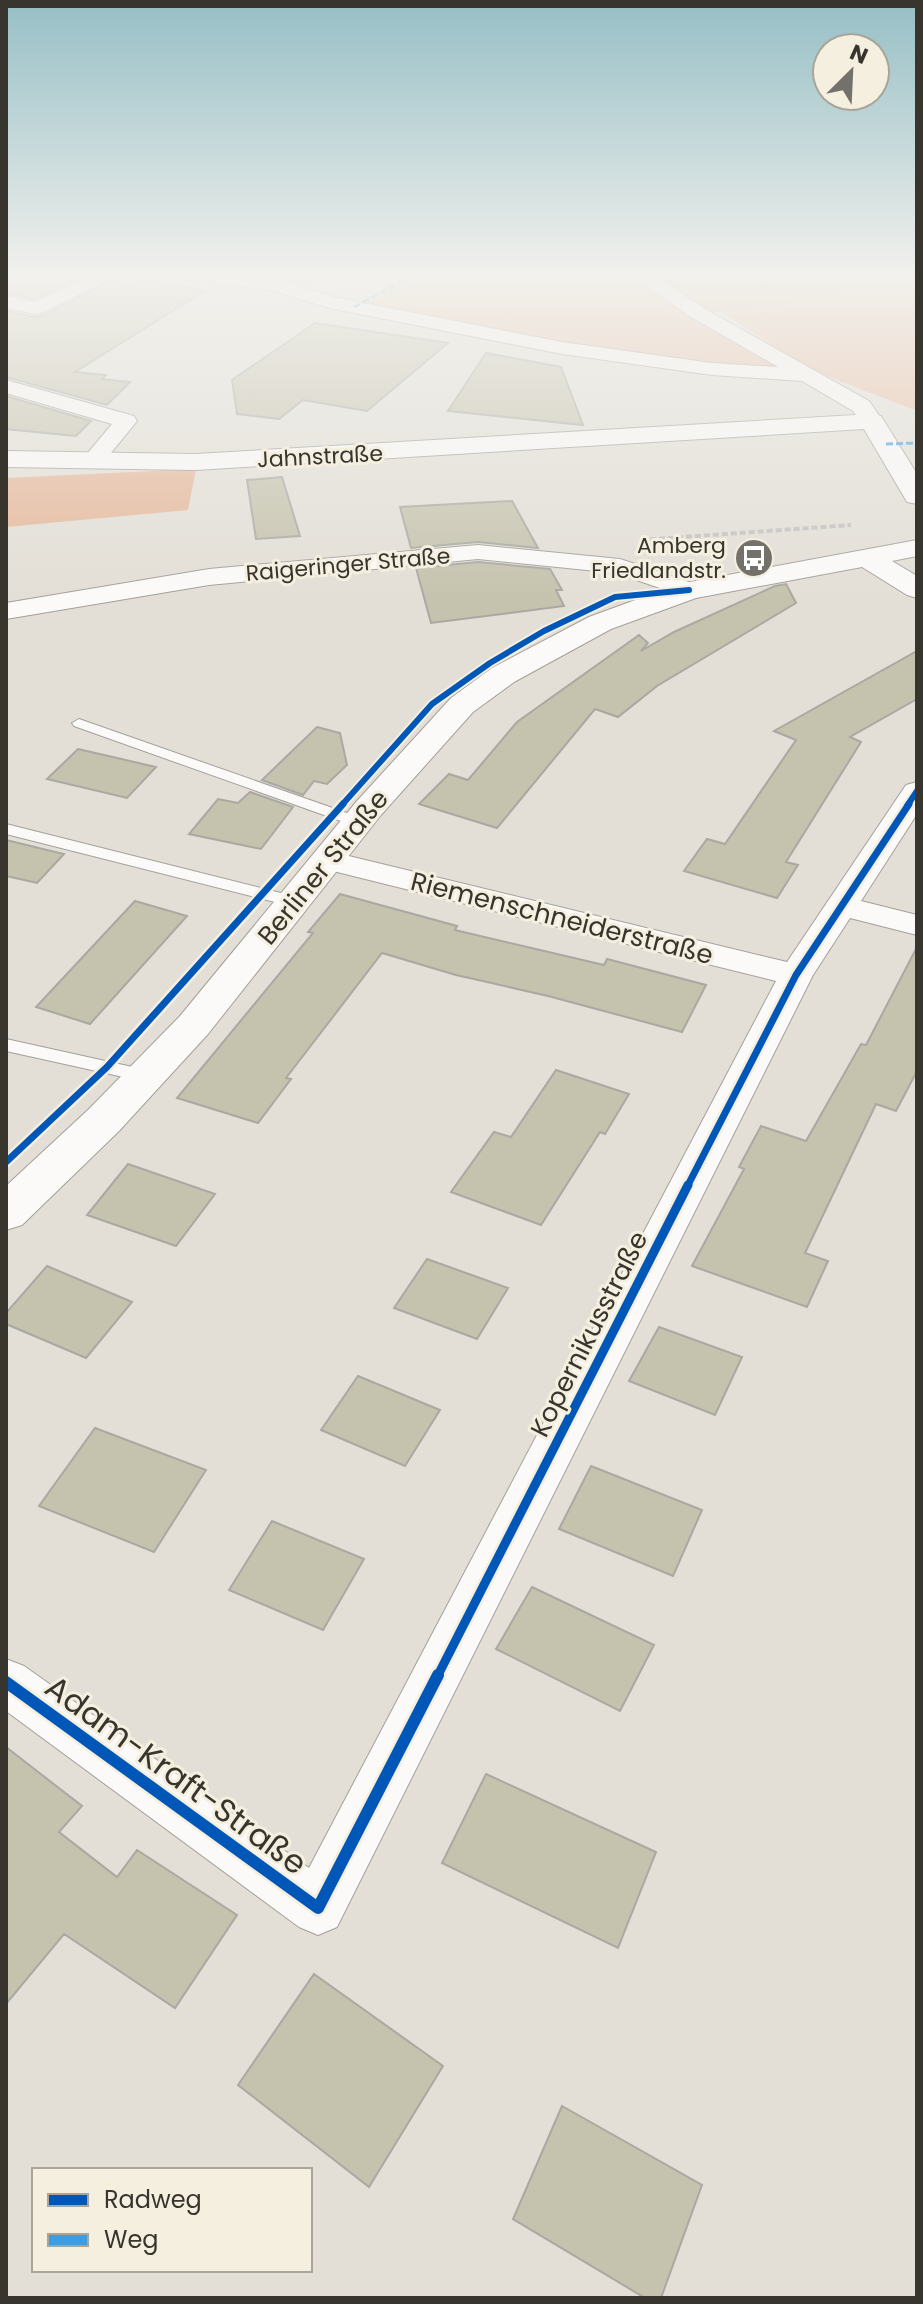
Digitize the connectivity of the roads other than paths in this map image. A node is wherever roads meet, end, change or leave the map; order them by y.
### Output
1 (822, 384) edge
2 (6, 386) edge
3 (872, 421) junction
4 (6, 459) edge
5 (93, 460) junction
6 (917, 496) edge
7 (917, 548) edge
8 (866, 557) junction
9 (917, 589) edge
10 (689, 590) junction
11 (6, 611) edge
12 (79, 723) dead end
13 (917, 791) edge
14 (358, 822) junction
15 (6, 829) edge
16 (328, 860) junction
17 (295, 902) junction
18 (842, 906) junction
19 (917, 925) edge
20 (796, 975) junction
21 (6, 1045) edge
22 (146, 1076) junction
23 (6, 1213) edge
24 (6, 1682) edge
25 (318, 1908) joint

1 - 3 street
2 - 5 street
3 - 5 street, Jahnstraße
3 - 6 street
4 - 5 street, Jahnstraße
7 - 8 street, Berliner Straße
8 - 9 street
8 - 10 street, Berliner Straße
10 - 11 street, Raigeringer Straße
10 - 14 street, Berliner Straße
12 - 14 lane
13 - 18 street, Kopernikusstraße
14 - 16 street, Berliner Straße
15 - 17 lane
16 - 17 street, Berliner Straße
16 - 20 street, Riemenschneiderstraße
17 - 22 street, Berliner Straße
18 - 19 street
18 - 20 street, Kopernikusstraße
20 - 25 street, Kopernikusstraße
21 - 22 lane
22 - 23 street, Berliner Straße
24 - 25 street, Adam-Kraft-Straße

